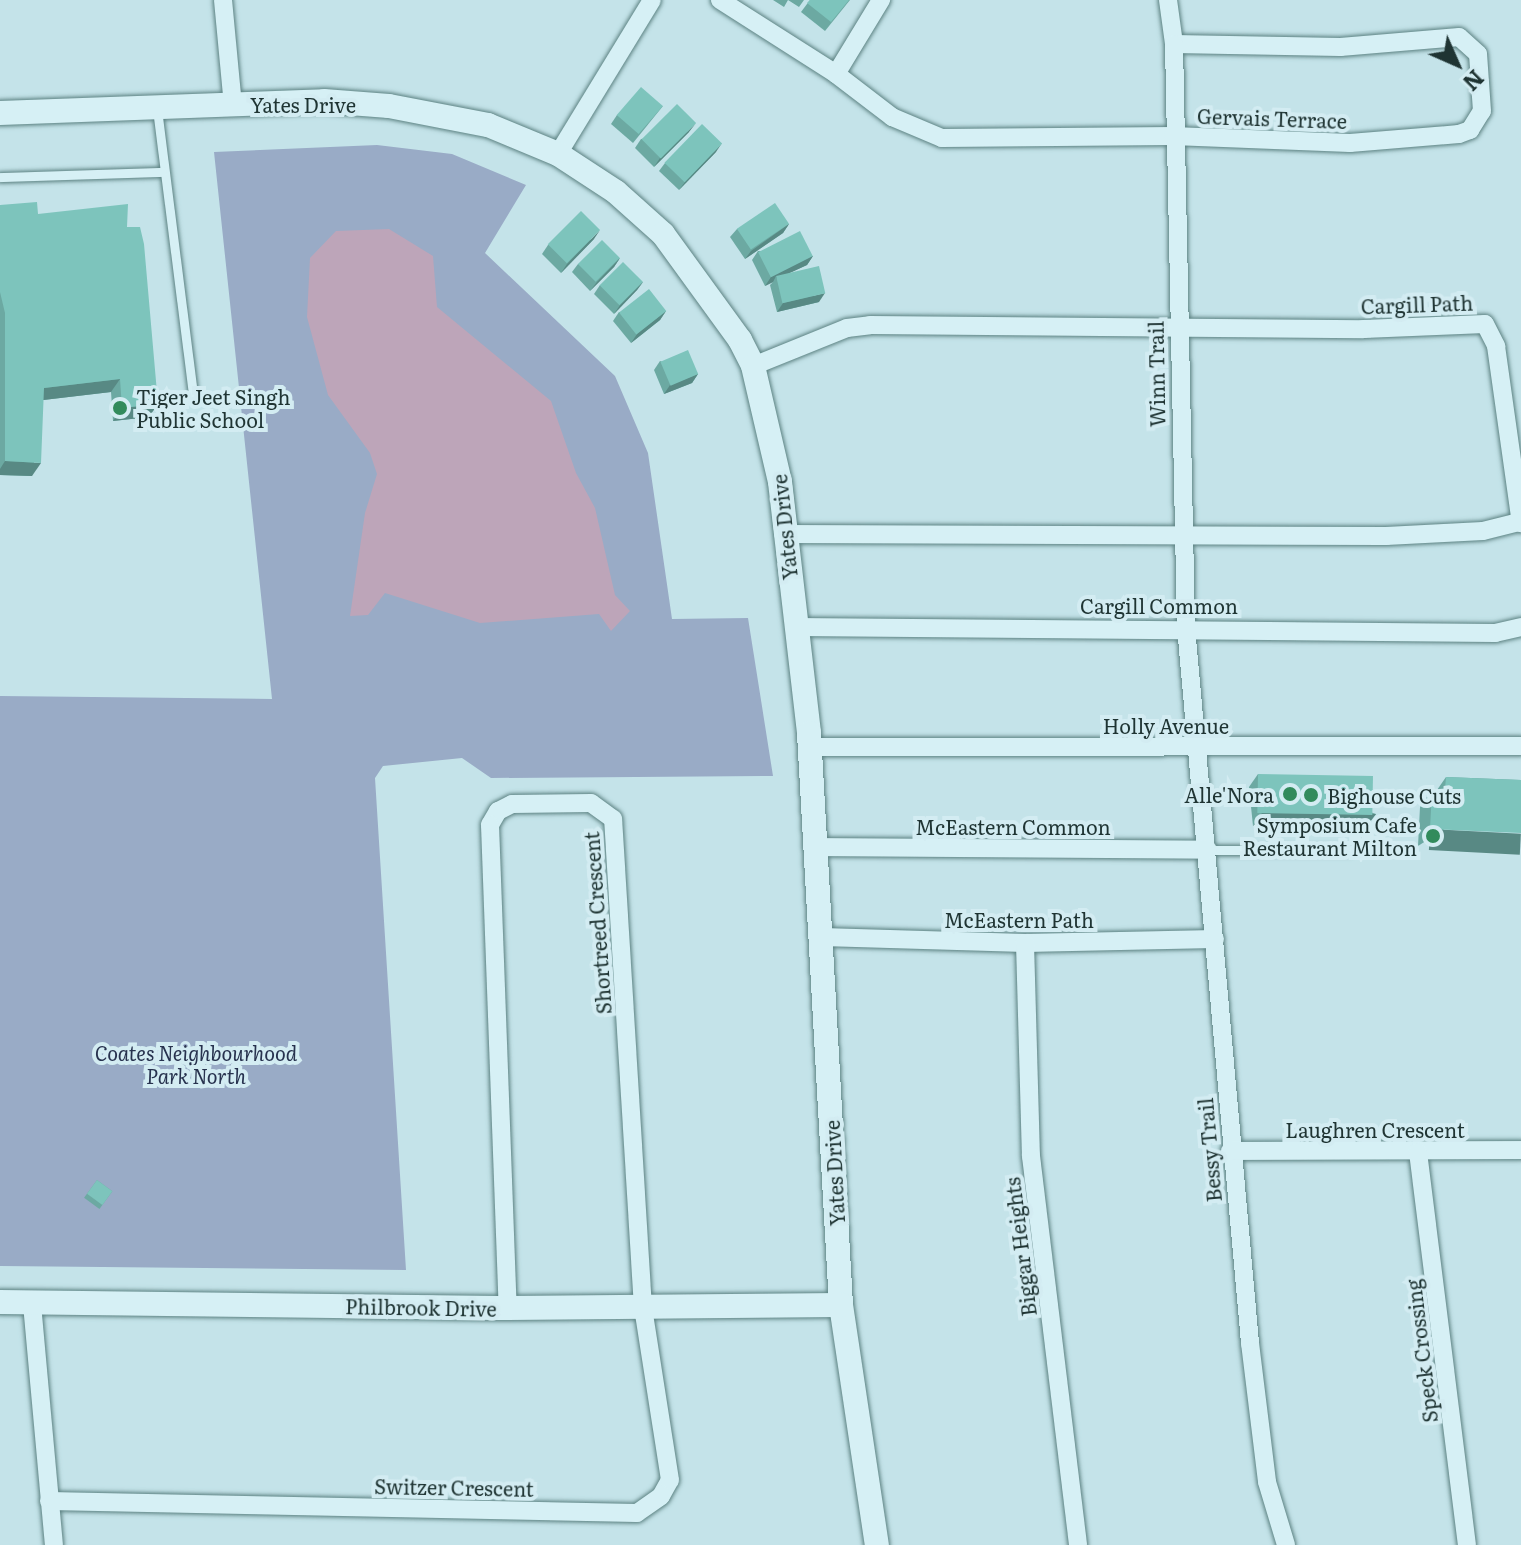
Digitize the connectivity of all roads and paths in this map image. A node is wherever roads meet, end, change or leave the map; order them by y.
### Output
1 (223, 0) edge
2 (652, 0) edge
3 (720, 0) edge
4 (881, 0) edge
5 (1168, 0) edge
6 (1174, 44) junction
7 (836, 74) junction
8 (233, 105) junction
9 (157, 108) junction
10 (0, 113) edge
11 (1173, 136) junction
12 (558, 154) junction
13 (162, 172) junction
14 (0, 177) edge
15 (1177, 325) junction
16 (753, 366) junction
17 (193, 395) dead end
18 (1520, 523) edge
19 (1180, 531) junction
20 (783, 534) junction
21 (795, 627) junction
22 (1186, 627) junction
23 (1521, 627) edge
24 (1521, 746) edge
25 (810, 747) junction
26 (1199, 747) junction
27 (818, 847) junction
28 (1208, 850) junction
29 (1349, 850) dead end
30 (822, 937) junction
31 (1215, 939) junction
32 (1025, 943) junction
33 (1521, 1150) edge
34 (1230, 1151) junction
35 (1418, 1152) junction
36 (0, 1302) edge
37 (32, 1304) junction
38 (841, 1305) junction
39 (508, 1308) junction
40 (643, 1308) junction
41 (49, 1501) junction
42 (54, 1545) edge
43 (877, 1545) edge
44 (1078, 1545) edge
45 (1286, 1545) edge
46 (1467, 1545) edge

1 - 8 street
2 - 12 street
3 - 7 street, Gervais Terrace
4 - 7 street
5 - 6 street, Winn Trail
6 - 11 street, Winn Trail
6 - 11 street, Gervais Terrace
7 - 11 street, Gervais Terrace
8 - 9 street, Yates Drive
8 - 12 street, Yates Drive
9 - 10 street, Yates Drive
9 - 13 lane
11 - 15 street, Winn Trail
12 - 16 street, Yates Drive
13 - 14 lane
13 - 17 lane
15 - 16 street, Cargill Path
15 - 18 street, Cargill Path
15 - 19 street, Winn Trail
16 - 20 street, Yates Drive
18 - 19 street, Cargill Path
19 - 20 street, Cargill Path
19 - 22 street, Winn Trail
20 - 21 street, Yates Drive
21 - 22 street, Cargill Common
21 - 25 street, Yates Drive
22 - 23 street, Cargill Common
22 - 26 street, Winn Trail
24 - 26 street, Holly Avenue
25 - 26 street, Holly Avenue
25 - 27 street, Yates Drive
26 - 28 street, Bessy Trail
27 - 28 street, McEastern Common
27 - 30 street, Yates Drive
28 - 29 lane
28 - 31 street, Bessy Trail
30 - 32 street, McEastern Path
30 - 38 street, Yates Drive
31 - 32 street, McEastern Path
31 - 34 street, Bessy Trail
32 - 44 street, Biggar Heights
33 - 35 street, Laughren Crescent
34 - 35 street, Laughren Crescent
34 - 45 street, Bessy Trail
35 - 46 street, Speck Crossing
36 - 37 street, Philbrook Drive
37 - 39 street, Philbrook Drive
37 - 41 street
38 - 40 street, Philbrook Drive
38 - 43 street, Yates Drive
39 - 40 street, Philbrook Drive
39 - 40 street, Shortreed Crescent
40 - 41 street, Switzer Crescent
41 - 42 street

